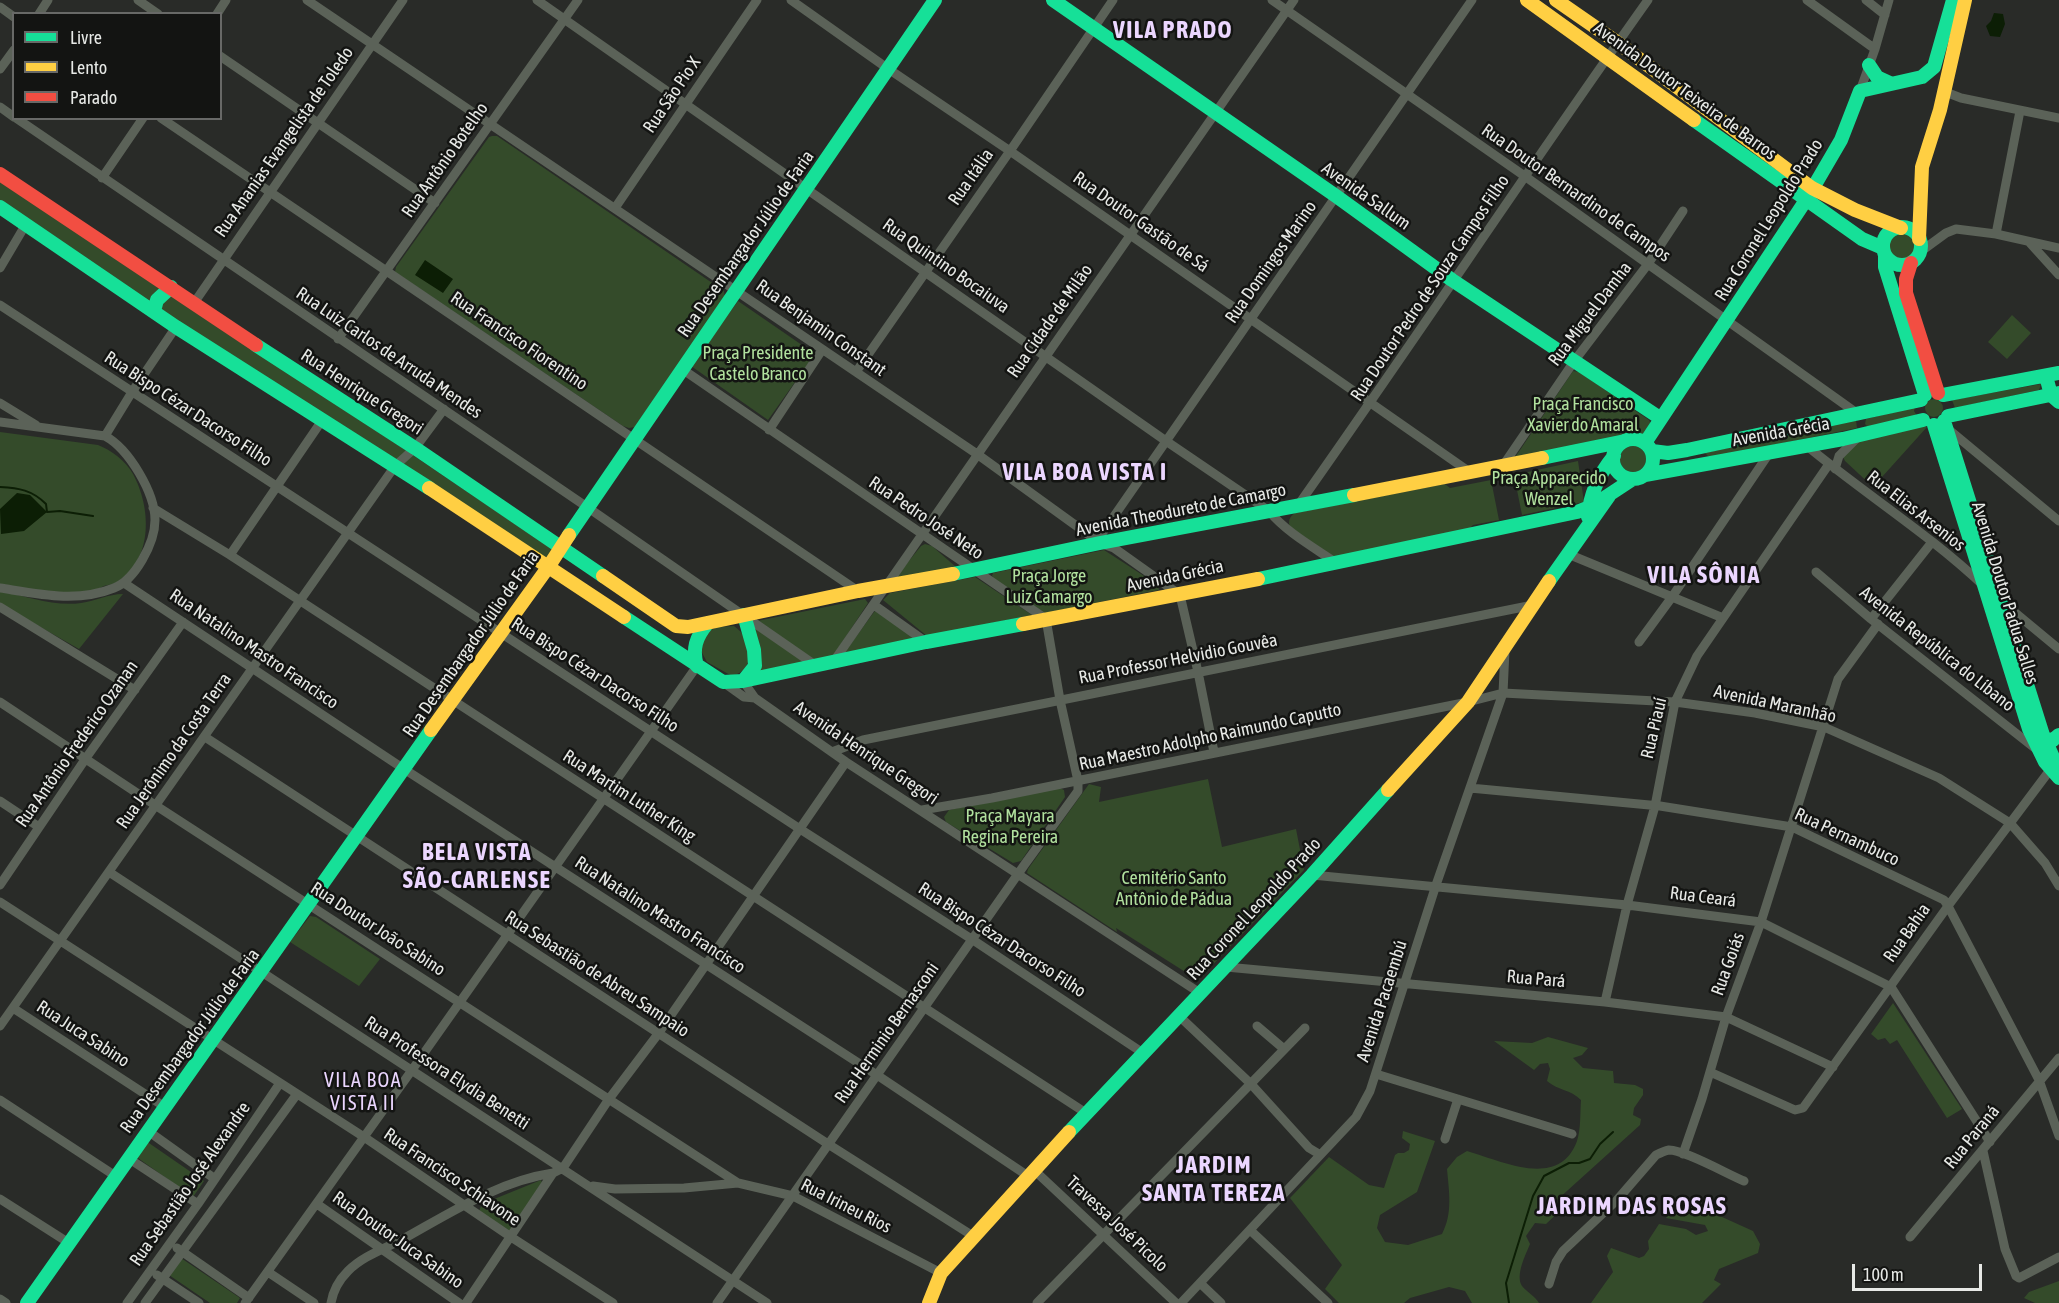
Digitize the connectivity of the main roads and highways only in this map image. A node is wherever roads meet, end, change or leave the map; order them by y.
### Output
1 (935, 0) edge
2 (1053, 0) edge
3 (1527, 0) edge
4 (1556, 0) edge
5 (1953, 0) edge
6 (1965, 0) edge
7 (1869, 65) road end
8 (1890, 83) junction
9 (0, 174) edge
10 (1809, 194) junction
11 (0, 207) edge
12 (1901, 228) junction
13 (1884, 251) junction
14 (1917, 251) junction
15 (171, 287) junction
16 (154, 311) junction
17 (216, 319) junction
18 (206, 345) junction
19 (2052, 374) edge
20 (1932, 396) junction
21 (2056, 397) edge
22 (1858, 415) junction
23 (1660, 418) junction
24 (1839, 418) junction
25 (1939, 422) junction
26 (1863, 435) junction
27 (1843, 439) junction
28 (1625, 441) junction
29 (1648, 447) junction
30 (1701, 447) junction
31 (1614, 456) junction
32 (1704, 464) junction
33 (1639, 477) junction
34 (1609, 496) junction
35 (1588, 509) junction
36 (1590, 525) junction
37 (560, 547) junction
38 (549, 566) junction
39 (744, 615) junction
40 (707, 624) junction
41 (697, 666) junction
42 (743, 681) junction
43 (2052, 742) edge
44 (2057, 768) edge
45 (27, 1303) edge
46 (929, 1303) edge

1 - 37 main road, Rua Desembargador Júlio de Faria
2 - 23 main road, Avenida Sallum
3 - 10 main road, Avenida Doutor Teixeira de Barros
4 - 10 main road, Avenida Doutor Teixeira de Barros
5 - 8 main road
6 - 14 main road
7 - 8 main road
8 - 10 main road, Rua Coronel Leopoldo Prado
9 - 15 main road, Rua Henrique Gregori
10 - 12 main road, Avenida Doutor Teixeira de Barros
10 - 13 main road, Avenida Doutor Teixeira de Barros
10 - 23 main road, Rua Coronel Leopoldo Prado
11 - 16 main road
12 - 13 main road
12 - 14 main road
13 - 14 main road
13 - 20 main road
14 - 20 main road
15 - 16 main road
15 - 17 main road, Rua Henrique Gregori
16 - 18 main road
17 - 18 main road
17 - 37 main road, Rua Henrique Gregori
18 - 38 main road
19 - 20 main road, Avenida Grécia
19 - 21 main road
20 - 22 main road, Avenida Grécia
20 - 25 main road
20 - 25 main road
21 - 25 main road, Avenida Grécia
22 - 24 main road, Avenida Grécia
22 - 26 main road
23 - 29 main road, Rua Coronel Leopoldo Prado
24 - 27 main road
24 - 30 main road, Avenida Grécia
25 - 26 main road, Avenida Grécia
25 - 43 main road, Avenida Doutor Padua Salles
25 - 43 main road, Avenida Doutor Padua Salles
26 - 27 main road, Avenida Grécia
27 - 32 main road, Avenida Grécia
28 - 29 main road
28 - 31 main road
28 - 39 main road, Avenida Theodureto de Camargo
29 - 30 main road, Avenida Grécia
29 - 33 main road
30 - 32 main road
31 - 33 main road
31 - 35 main road
32 - 33 main road, Avenida Grécia
33 - 34 main road, Rua Coronel Leopoldo Prado
34 - 35 main road, Avenida Grécia
34 - 36 main road, Rua Coronel Leopoldo Prado
35 - 36 main road
35 - 42 main road, Avenida Grécia
36 - 46 main road, Rua Coronel Leopoldo Prado
37 - 38 main road, Rua Desembargador Júlio de Faria
37 - 40 main road, Rua Henrique Gregori
38 - 41 main road
38 - 45 main road, Rua Desembargador Júlio de Faria
39 - 40 main road
39 - 42 main road
40 - 41 main road
41 - 42 main road
43 - 44 main road, Avenida Doutor Padua Salles

